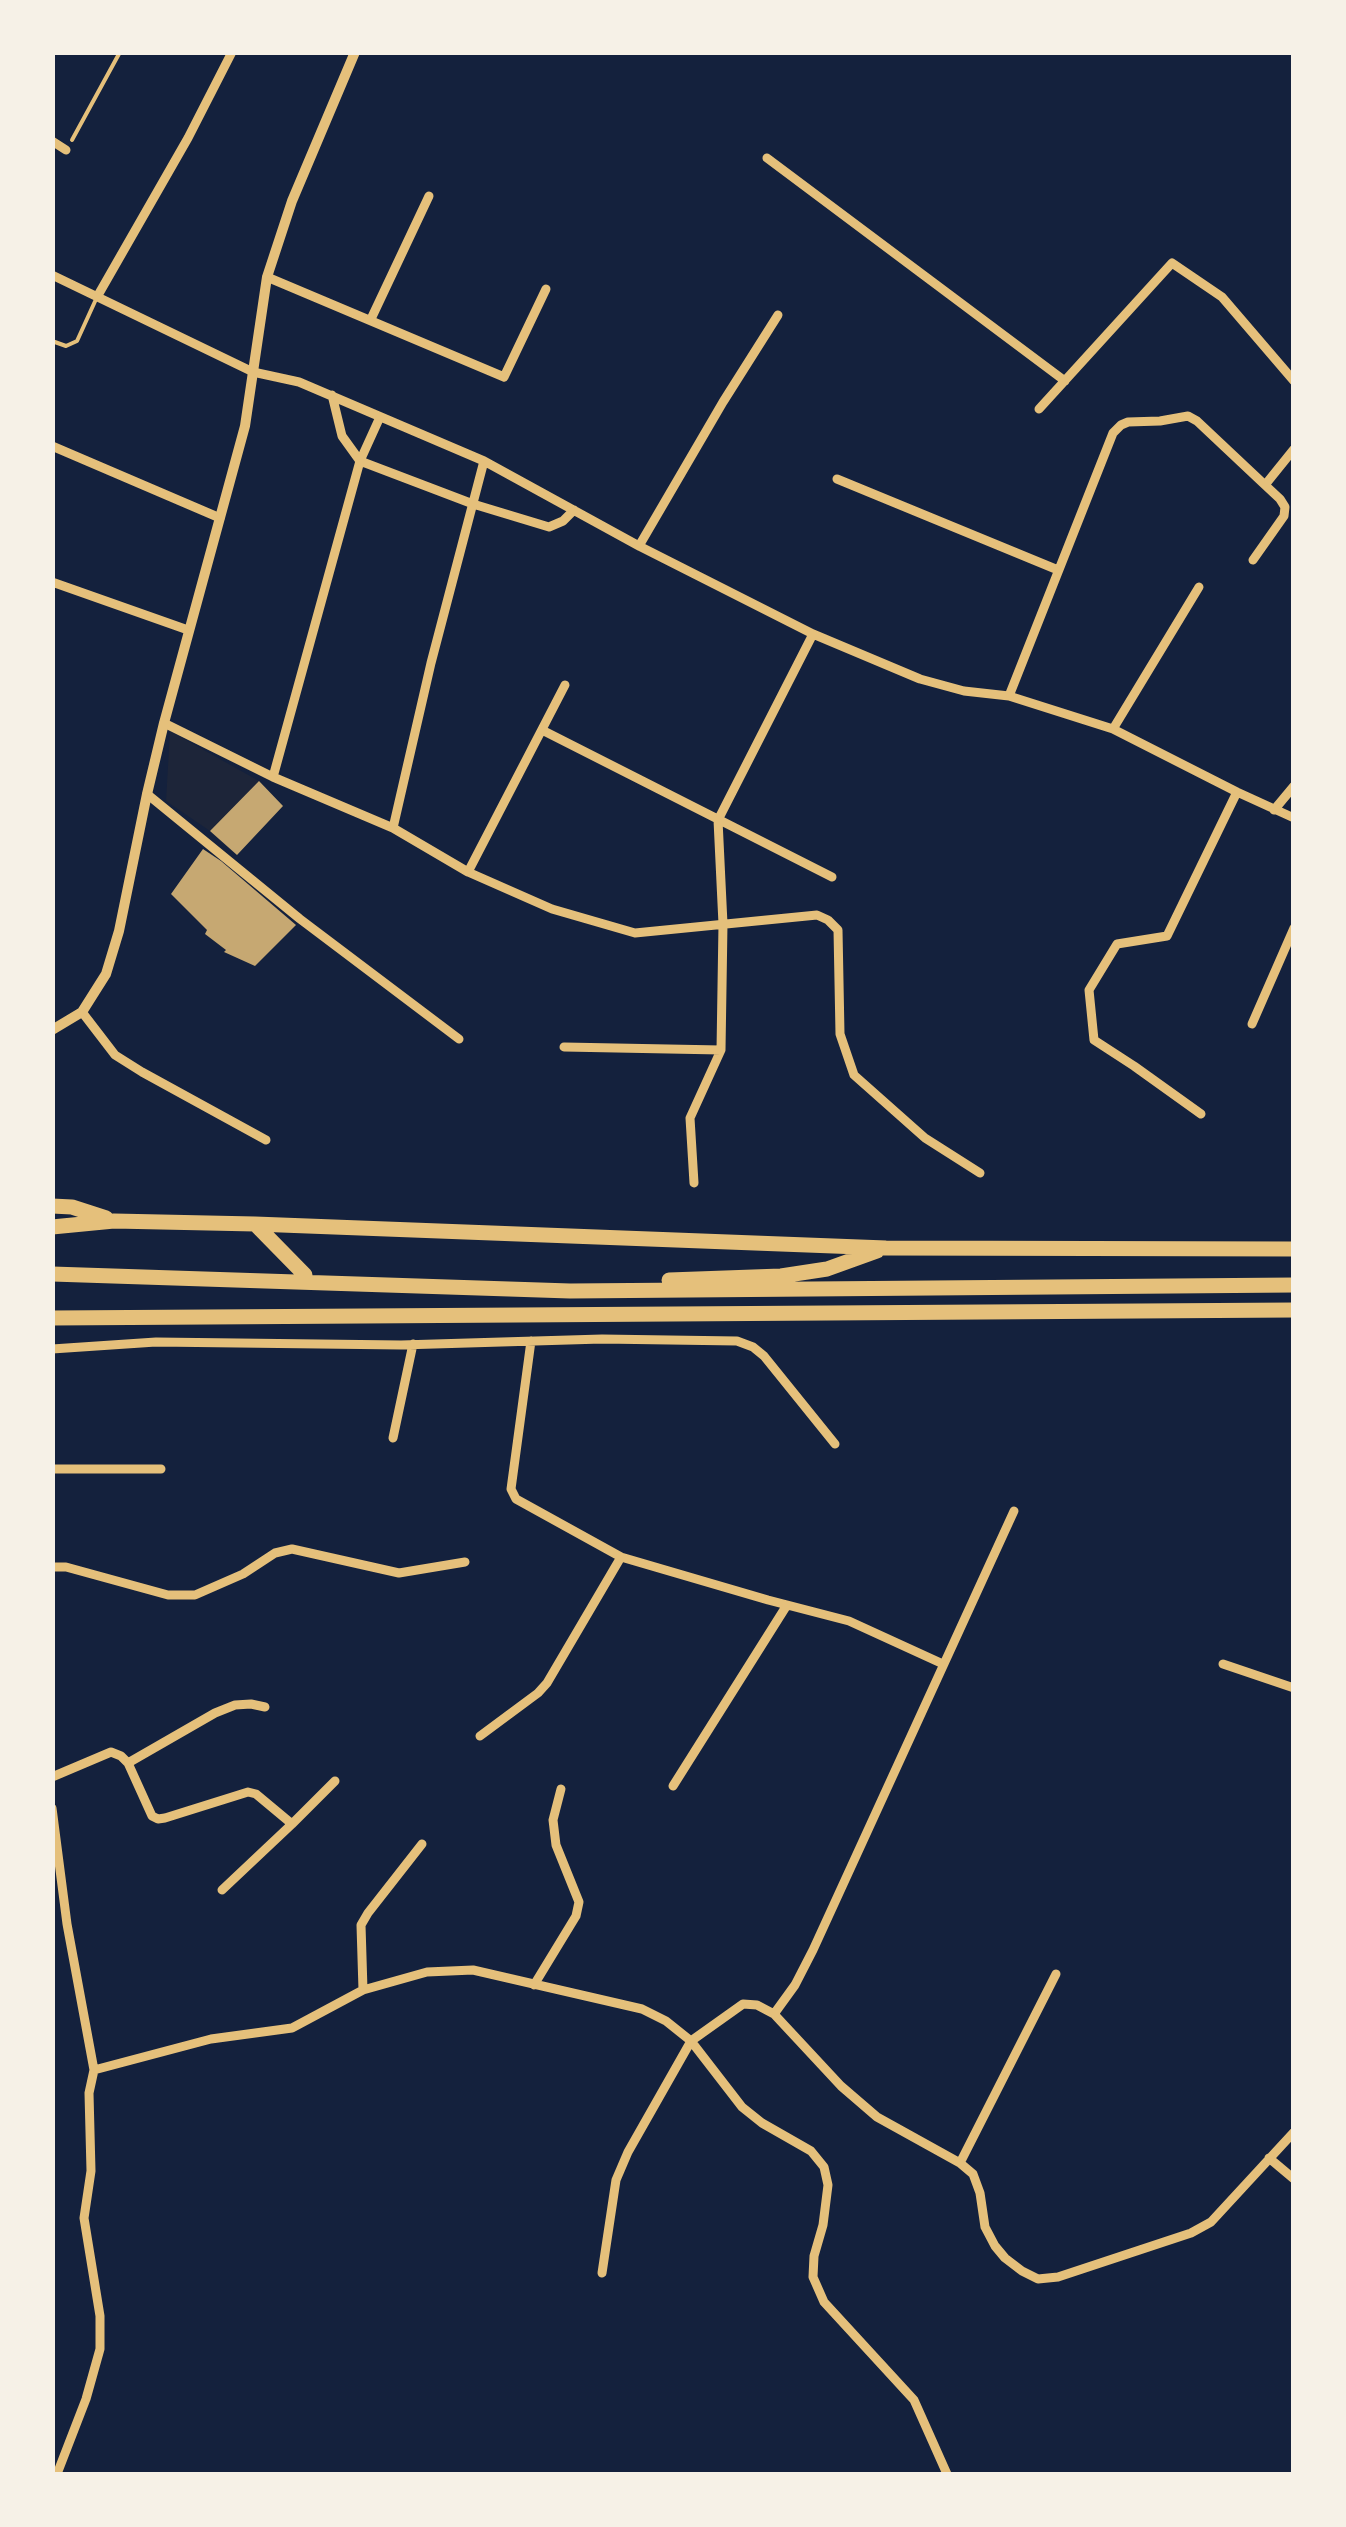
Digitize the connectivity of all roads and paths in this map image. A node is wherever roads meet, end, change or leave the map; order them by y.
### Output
1 (120, 52) edge
2 (232, 52) edge
3 (354, 52) edge
4 (52, 140) edge
5 (66, 150) joint
6 (766, 158) dead end
7 (429, 196) dead end
8 (52, 276) edge
9 (267, 277) junction
10 (546, 289) dead end
11 (97, 297) junction
12 (778, 316) dead end
13 (371, 320) junction
14 (52, 342) edge
15 (253, 372) junction
16 (1064, 380) junction
17 (1294, 381) edge
18 (332, 395) junction
19 (1038, 410) dead end
20 (380, 417) junction
21 (52, 446) edge
22 (1294, 450) edge
23 (360, 460) junction
24 (484, 462) junction
25 (837, 479) dead end
26 (1265, 485) junction
27 (473, 504) junction
28 (574, 510) junction
29 (220, 518) junction
30 (640, 546) junction
31 (1253, 560) dead end
32 (1058, 570) junction
33 (52, 582) edge
34 (1199, 587) dead end
35 (188, 630) junction
36 (813, 634) junction
37 (565, 685) dead end
38 (1009, 696) junction
39 (164, 722) junction
40 (1113, 728) junction
41 (542, 730) junction
42 (273, 777) junction
43 (1294, 786) edge
44 (1237, 792) junction
45 (147, 794) junction
46 (1274, 810) junction
47 (1294, 818) edge
48 (718, 820) junction
49 (393, 828) junction
50 (468, 872) junction
51 (832, 876) dead end
52 (722, 924) junction
53 (1294, 928) edge
54 (82, 1012) junction
55 (1252, 1024) dead end
56 (52, 1030) edge
57 (459, 1039) dead end
58 (564, 1047) dead end
59 (721, 1050) junction
60 (1201, 1114) dead end
61 (266, 1140) dead end
62 (980, 1173) dead end
63 (694, 1183) dead end
64 (52, 1206) edge
65 (114, 1221) junction
66 (255, 1224) junction
67 (52, 1227) edge
68 (886, 1248) junction
69 (1294, 1250) edge
70 (61, 1266) edge
71 (52, 1274) edge
72 (305, 1275) junction
73 (1294, 1284) edge
74 (1294, 1310) edge
75 (52, 1318) edge
76 (531, 1341) junction
77 (413, 1344) junction
78 (52, 1350) edge
79 (393, 1438) dead end
80 (835, 1444) dead end
81 (52, 1469) edge
82 (161, 1469) dead end
83 (1014, 1511) dead end
84 (622, 1557) junction
85 (464, 1562) dead end
86 (52, 1566) edge
87 (788, 1605) junction
88 (943, 1664) junction
89 (1223, 1664) dead end
90 (1294, 1688) edge
91 (265, 1707) dead end
92 (480, 1736) dead end
93 (128, 1763) junction
94 (52, 1776) edge
95 (335, 1781) dead end
96 (673, 1786) dead end
97 (561, 1789) dead end
98 (52, 1808) edge
99 (292, 1824) junction
100 (422, 1844) dead end
101 (222, 1890) dead end
102 (1056, 1974) dead end
103 (534, 1984) junction
104 (363, 1990) junction
105 (774, 2014) junction
106 (692, 2041) junction
107 (94, 2070) junction
108 (1294, 2132) edge
109 (1269, 2158) junction
110 (960, 2163) junction
111 (1294, 2179) edge
112 (602, 2273) dead end
113 (56, 2474) edge
114 (947, 2474) edge

1 - 5 path
2 - 11 street
3 - 9 street
4 - 5 street
6 - 16 street
7 - 13 street
8 - 11 street
9 - 13 street
9 - 15 street
10 - 13 street
11 - 14 lane
11 - 15 street
12 - 30 street
15 - 18 street
15 - 29 street
16 - 17 street
16 - 19 street
18 - 20 street
18 - 23 street
20 - 23 street
20 - 24 street
21 - 29 street
22 - 26 street
23 - 27 street
23 - 42 street
24 - 27 street
24 - 28 street
25 - 32 street
26 - 31 street
26 - 32 street
27 - 28 street
27 - 49 street
28 - 30 street
29 - 35 street
30 - 36 street
32 - 38 street
33 - 35 street
34 - 40 street
35 - 39 street
36 - 38 street
36 - 48 street
37 - 41 street
38 - 40 street
39 - 42 street
39 - 45 street
40 - 44 street
41 - 48 street
41 - 50 street
42 - 49 street
43 - 46 street
44 - 46 street
44 - 60 street
45 - 54 street
45 - 57 street
46 - 47 street
48 - 51 street
48 - 52 street
49 - 50 street
50 - 52 street
52 - 59 street
52 - 62 street
53 - 55 street
54 - 56 street
54 - 61 street
58 - 59 street
59 - 63 street
64 - 65 highway
65 - 66 highway
65 - 67 highway
66 - 68 highway
66 - 72 highway
68 - 69 highway
68 - 72 highway
70 - 72 highway
71 - 73 highway
74 - 75 highway
76 - 77 street
76 - 80 street
76 - 84 street
77 - 78 street
77 - 79 street
81 - 82 street
83 - 88 street
84 - 87 street
84 - 92 street
85 - 86 street
87 - 88 street
87 - 96 street
88 - 105 street
89 - 90 street
91 - 93 street
93 - 94 street
93 - 99 street
95 - 99 street
97 - 103 street
98 - 107 street
99 - 101 street
100 - 104 street
102 - 110 street
103 - 104 street
103 - 106 street
104 - 107 street
105 - 106 street
105 - 110 street
106 - 112 street
106 - 114 street
107 - 113 street
108 - 109 street
109 - 110 street
109 - 111 street

